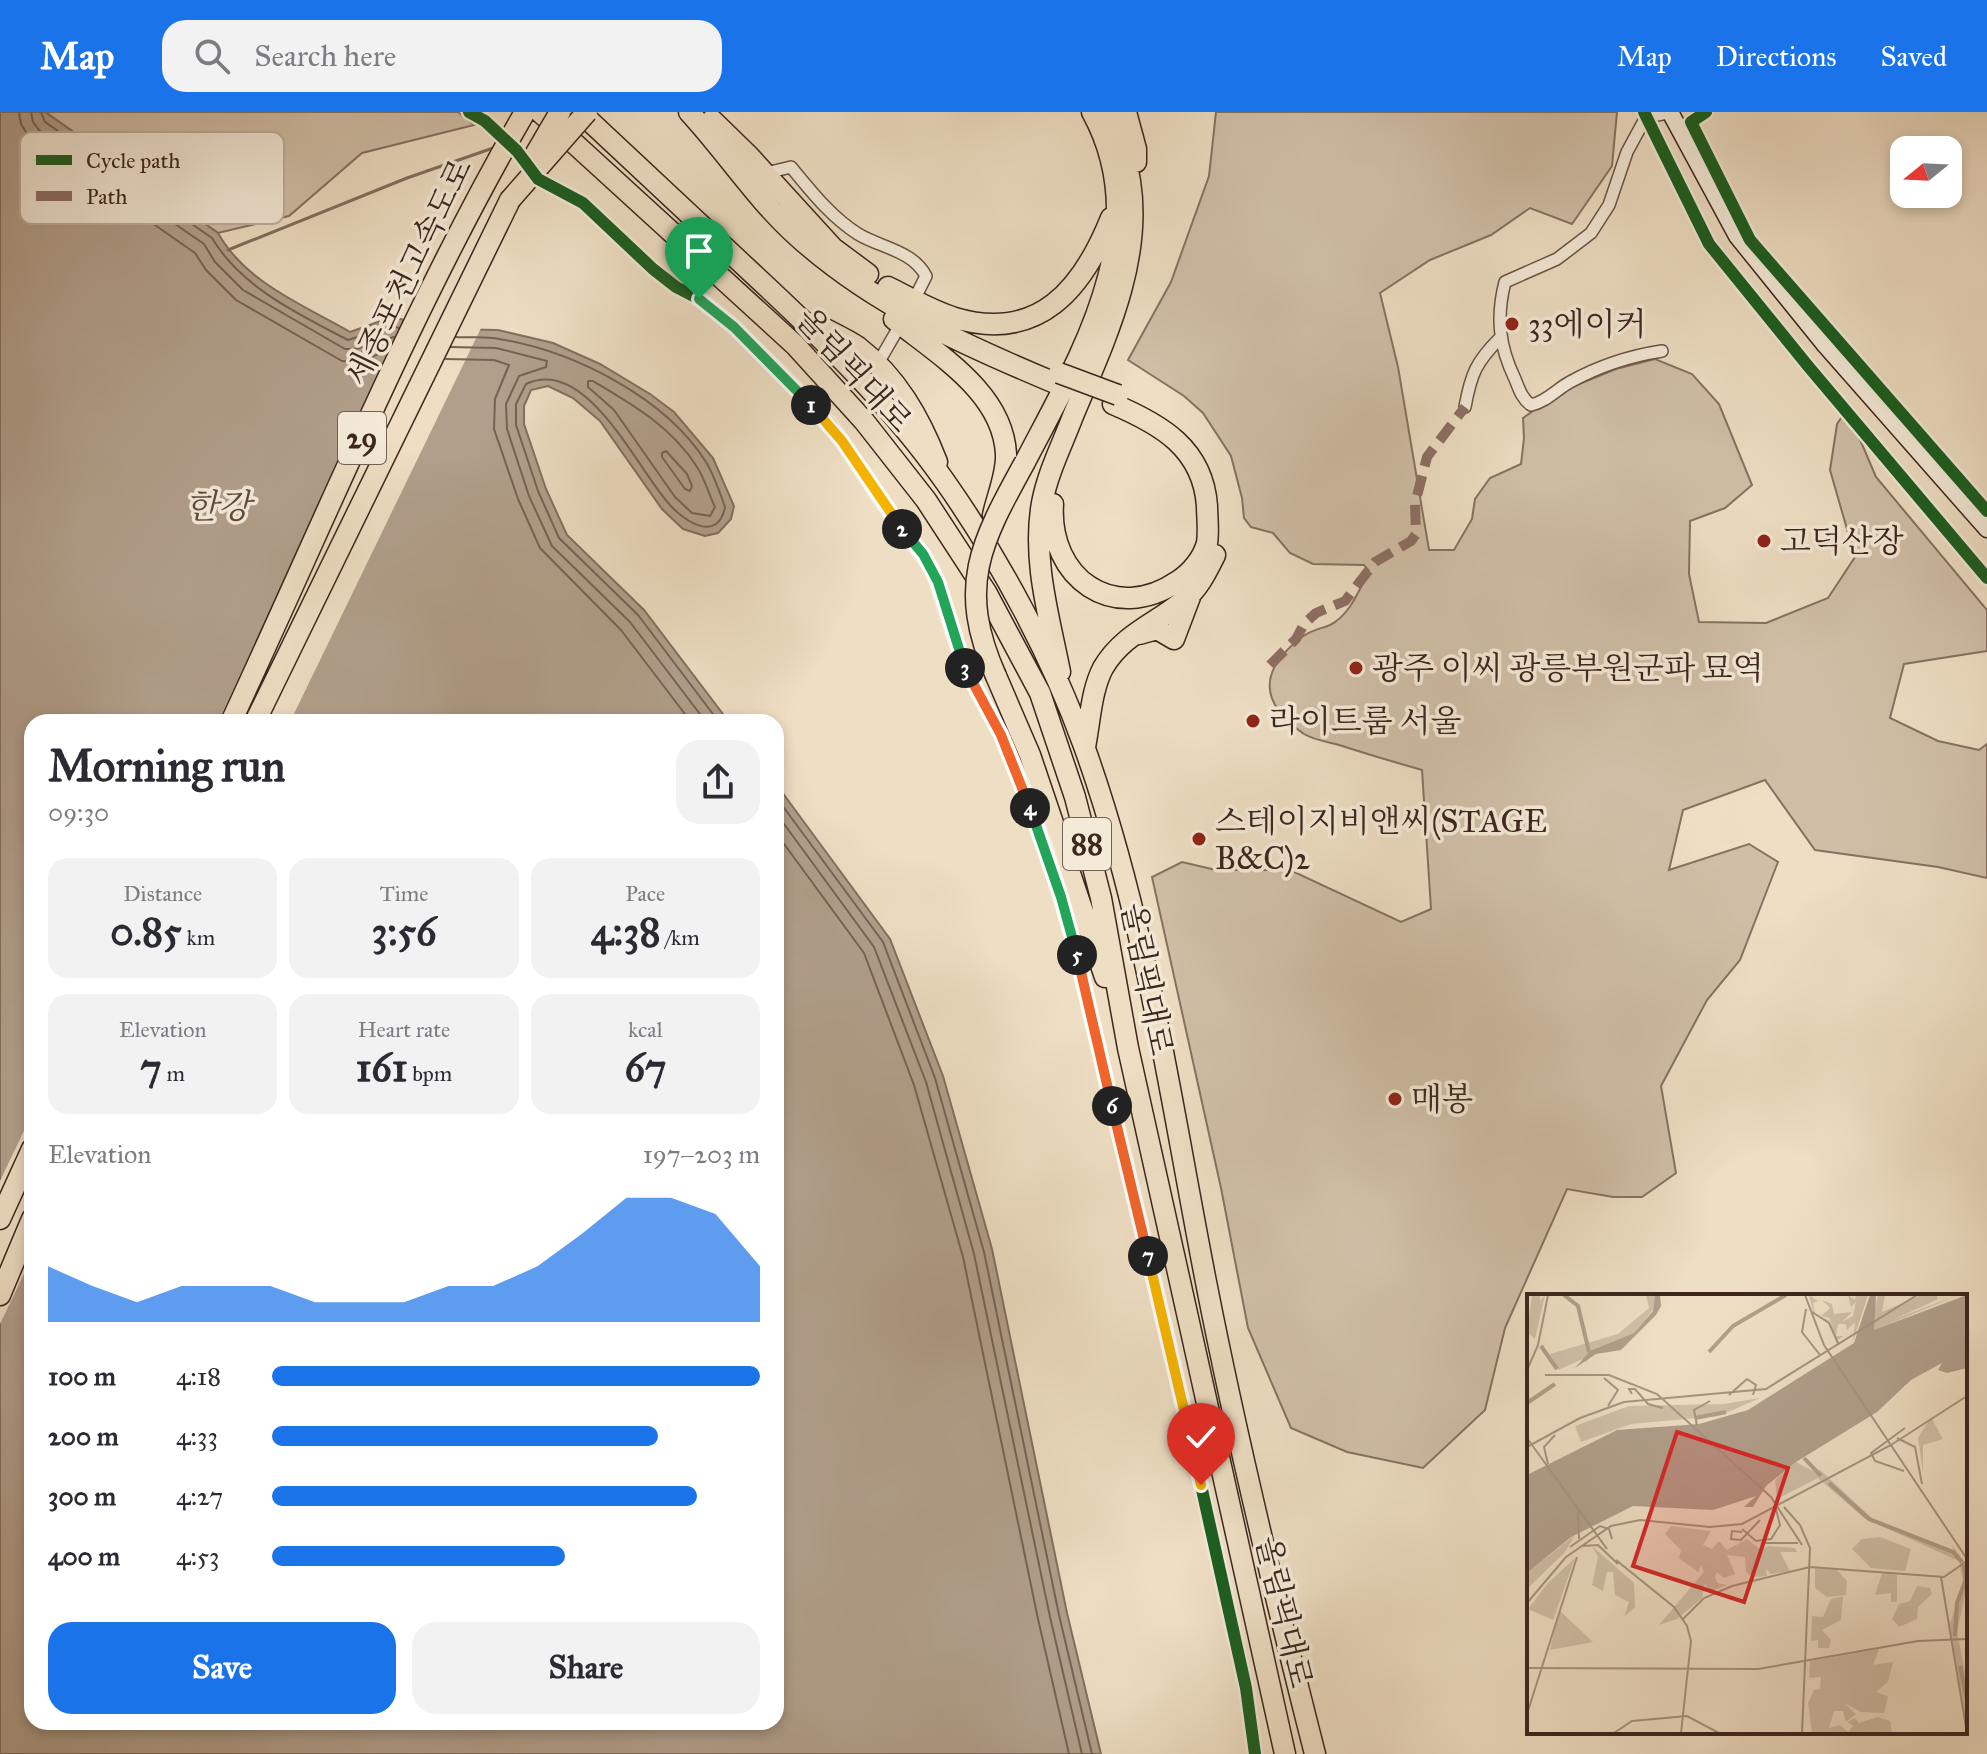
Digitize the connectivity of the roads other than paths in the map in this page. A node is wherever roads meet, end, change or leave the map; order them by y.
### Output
1 (525, 112) edge
2 (540, 112) edge
3 (560, 112) edge
4 (580, 112) edge
5 (587, 112) edge
6 (674, 112) edge
7 (689, 112) edge
8 (703, 112) edge
9 (712, 112) edge
10 (1092, 112) edge
11 (1110, 112) edge
12 (1126, 112) edge
13 (1672, 112) edge
14 (744, 164) junction
15 (766, 173) junction
16 (510, 200) junction
17 (1124, 202) junction
18 (834, 267) junction
19 (888, 287) junction
20 (795, 313) junction
21 (1500, 338) junction
22 (1662, 351) dead end
23 (877, 365) junction
24 (1057, 378) junction
25 (1115, 400) junction
26 (1465, 407) dead end
27 (1057, 456) junction
28 (1016, 460) junction
29 (944, 480) junction
30 (1987, 529) edge
31 (1066, 699) junction
32 (235, 714) edge
33 (259, 714) edge
34 (1085, 747) junction
35 (1128, 1048) junction
36 (24, 1166) edge
37 (0, 1219) edge
38 (24, 1238) edge
39 (0, 1295) edge
40 (1285, 1754) edge
41 (1315, 1754) edge

1 - 32 highway, 세종포천고속도로 / 29
2 - 35 highway, 올림픽대로 / 88
3 - 16 highway, 세종포천고속도로 / 29, bridge
4 - 20 highway, 올림픽대로 / 88
5 - 16 highway, bridge
6 - 14 highway
7 - 14 highway
8 - 14 highway
9 - 14 highway
10 - 17 highway
11 - 17 highway
12 - 17 highway
13 - 21 street
13 - 30 main road
14 - 15 highway
14 - 18 highway
15 - 19 highway
15 - 23 street
16 - 33 highway, 세종포천고속도로 / 29
17 - 19 highway
17 - 27 highway
17 - 28 highway
18 - 24 highway
18 - 28 highway
19 - 24 highway
20 - 23 highway
20 - 29 highway, 올림픽대로 / 88
21 - 22 street
21 - 26 street
23 - 29 highway
24 - 25 highway, bridge
25 - 27 highway
25 - 34 highway
27 - 31 highway
28 - 35 highway, bridge
29 - 31 highway, 올림픽대로 / 88
31 - 34 highway, 올림픽대로 / 88
34 - 41 highway, 올림픽대로 / 88
35 - 40 highway, 올림픽대로 / 88
36 - 37 highway
38 - 39 highway

